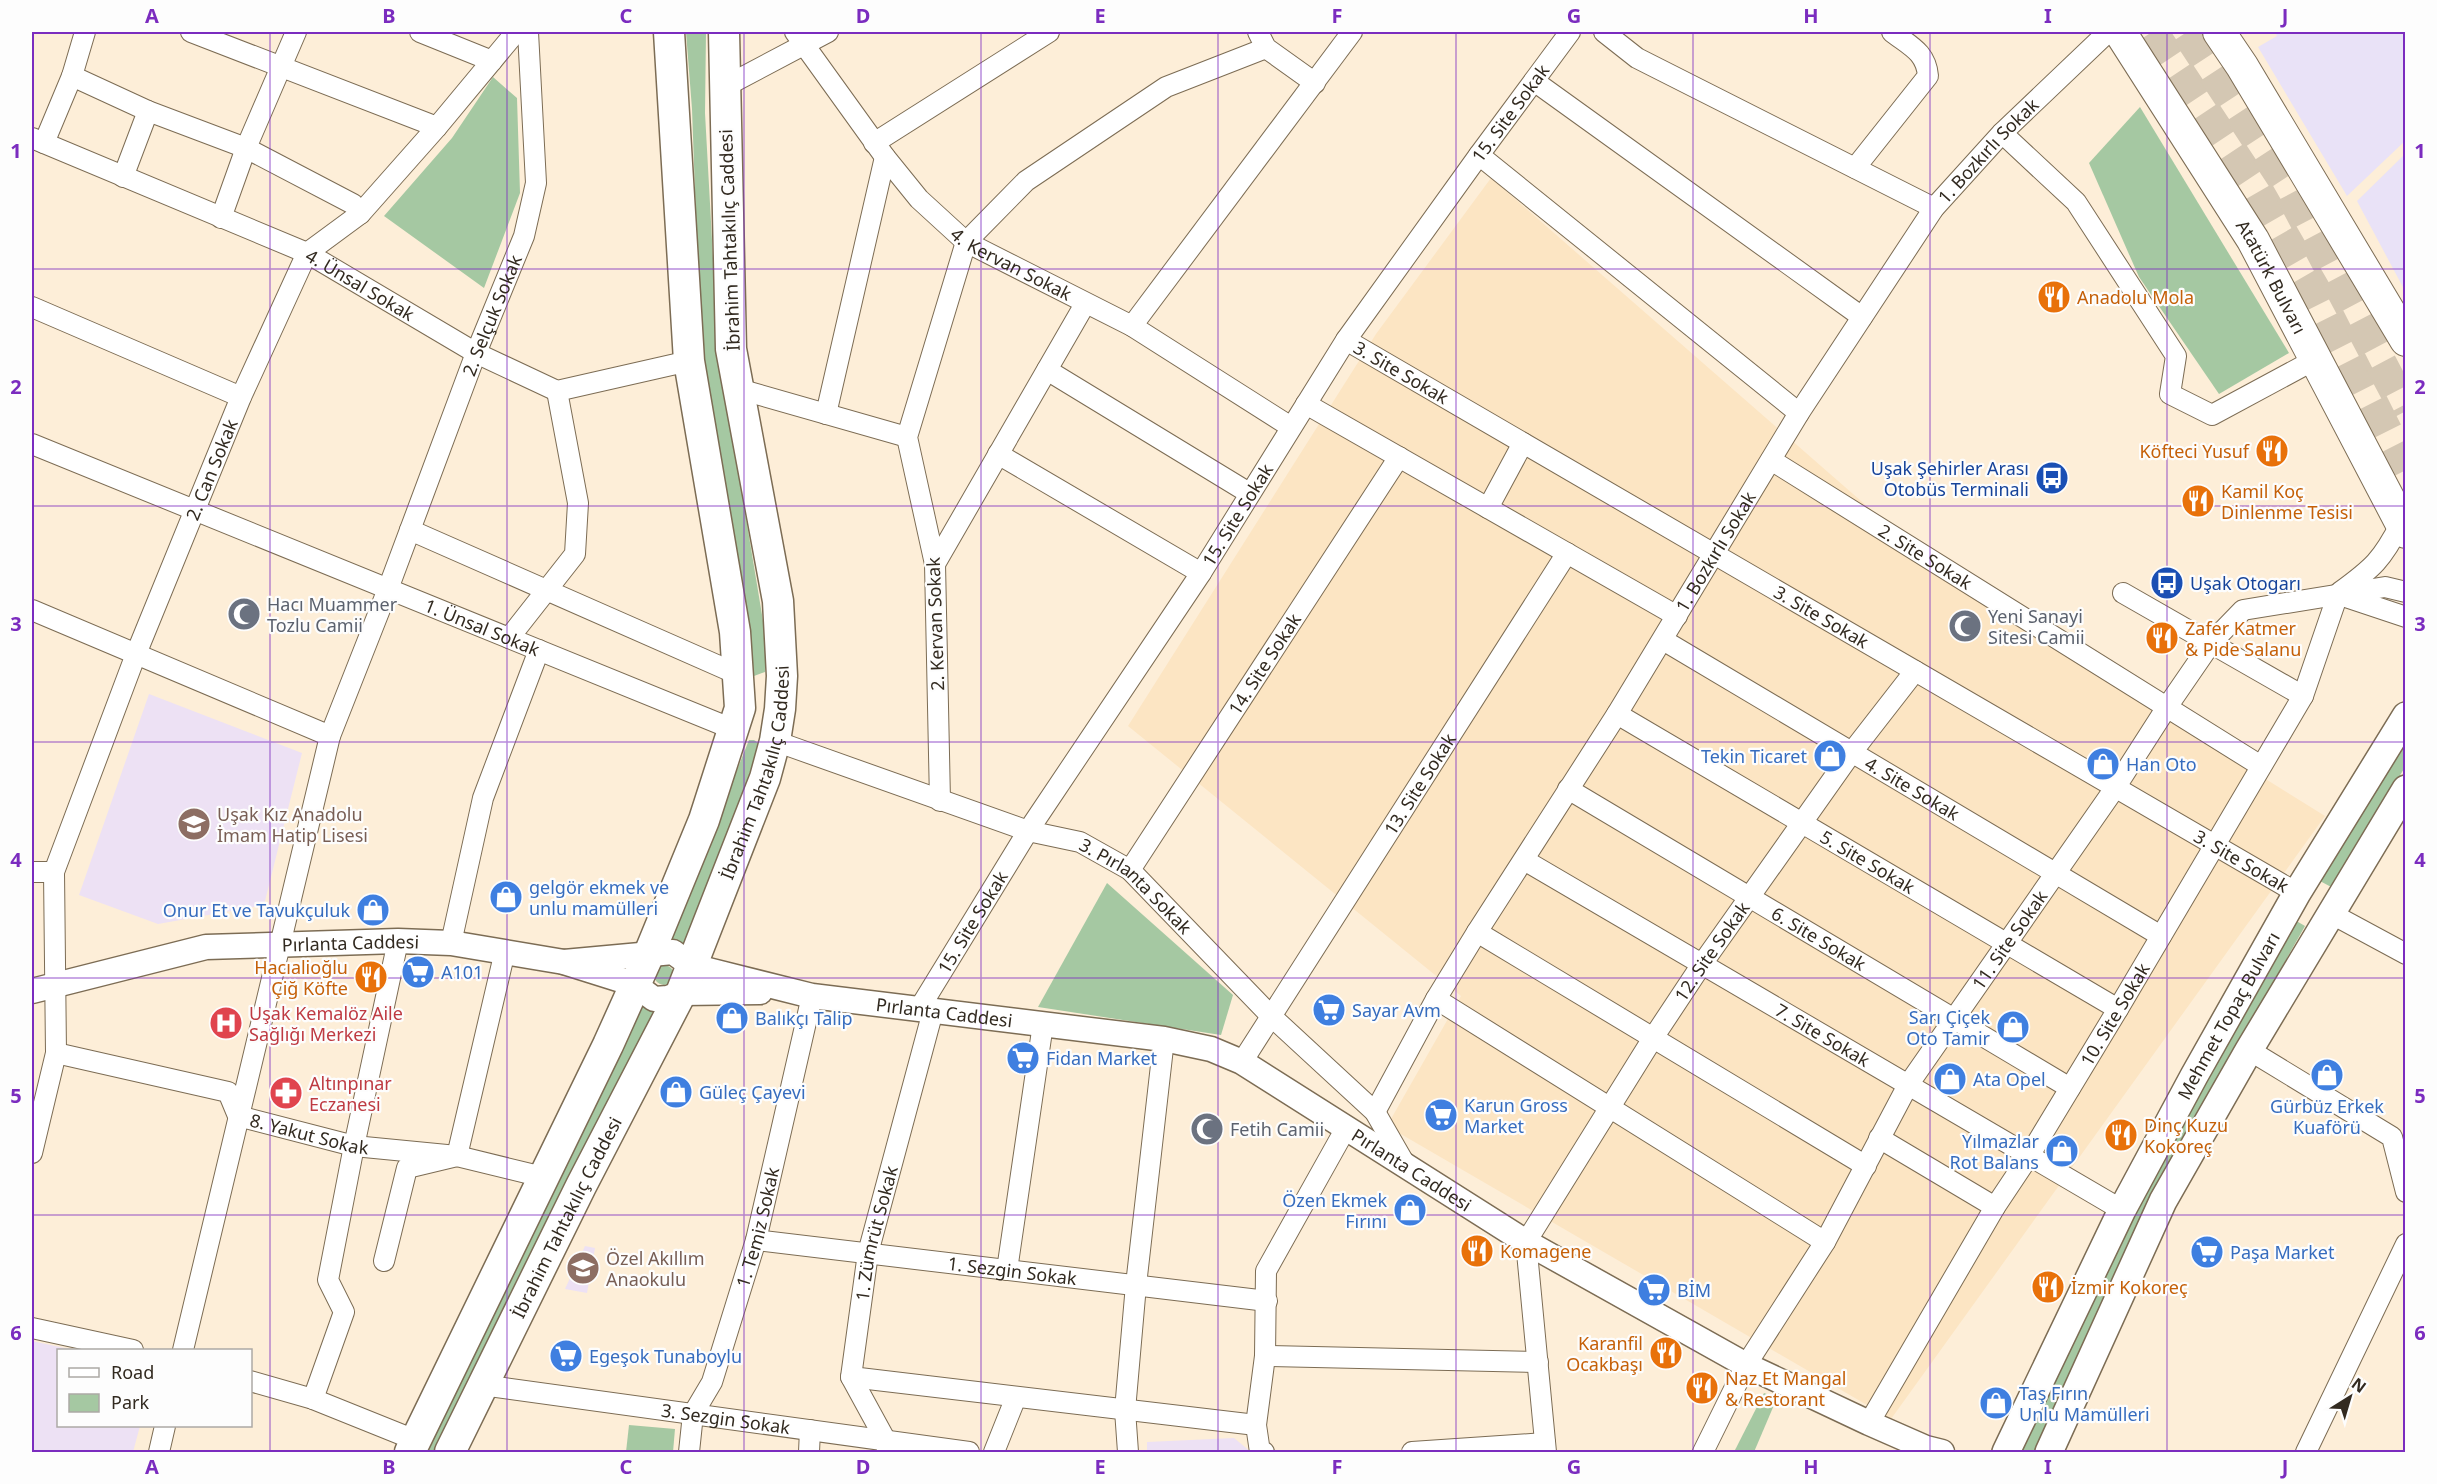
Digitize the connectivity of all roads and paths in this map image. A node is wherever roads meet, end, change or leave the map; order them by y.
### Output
1 (85, 32) edge
2 (191, 32) edge
3 (296, 32) edge
4 (420, 32) edge
5 (516, 32) edge
6 (528, 32) edge
7 (669, 32) edge
8 (724, 32) edge
9 (828, 32) edge
10 (1049, 32) edge
11 (1352, 32) edge
12 (1570, 32) edge
13 (1604, 32) edge
14 (1892, 32) edge
15 (2108, 32) edge
16 (2120, 32) edge
17 (2219, 32) edge
18 (800, 38) edge
19 (1262, 40) edge
20 (492, 61) junction
21 (281, 67) junction
22 (72, 76) junction
23 (1534, 81) junction
24 (1315, 83) junction
25 (724, 87) junction
26 (148, 111) junction
27 (437, 127) junction
28 (2002, 133) junction
29 (38, 141) edge
30 (246, 148) junction
31 (880, 150) junction
32 (1479, 155) junction
33 (1855, 168) junction
34 (123, 177) junction
35 (1934, 208) junction
36 (360, 214) junction
37 (221, 218) junction
38 (966, 242) junction
39 (307, 253) junction
40 (1085, 304) junction
41 (32, 307) edge
42 (1863, 317) junction
43 (1132, 326) junction
44 (1346, 340) junction
45 (2406, 340) edge
46 (476, 353) junction
47 (2316, 359) junction
48 (689, 361) junction
49 (1047, 370) junction
50 (739, 389) junction
51 (557, 391) junction
52 (242, 396) junction
53 (1306, 404) junction
54 (1799, 413) junction
55 (825, 414) junction
56 (1291, 427) junction
57 (907, 437) junction
58 (1523, 443) junction
59 (32, 444) edge
60 (998, 454) junction
61 (1399, 457) junction
62 (1772, 460) junction
63 (1249, 493) junction
64 (1488, 508) junction
65 (195, 511) junction
66 (2403, 527) edge
67 (410, 530) junction
68 (1568, 553) junction
69 (1713, 554) junction
70 (935, 564) junction
71 (1201, 573) junction
72 (388, 589) junction
73 (548, 591) junction
74 (2406, 592) edge
75 (2123, 593) dead end
76 (2338, 594) junction
77 (32, 610) edge
78 (1677, 616) junction
79 (2406, 617) edge
80 (509, 638) junction
81 (1663, 640) junction
82 (2211, 643) junction
83 (539, 650) junction
84 (135, 654) junction
85 (1915, 671) junction
86 (737, 674) junction
87 (2303, 696) junction
88 (2167, 707) junction
89 (1617, 714) junction
90 (2406, 716) edge
91 (735, 729) junction
92 (330, 736) junction
93 (775, 741) junction
94 (1852, 753) junction
95 (2261, 766) junction
96 (2115, 788) junction
97 (1568, 789) junction
98 (2406, 789) edge
99 (940, 801) junction
100 (1802, 822) junction
101 (1028, 831) junction
102 (2214, 845) junction
103 (1524, 860) junction
104 (1130, 870) junction
105 (32, 872) edge
106 (54, 872) junction
107 (2056, 874) junction
108 (2297, 893) junction
109 (1749, 897) junction
110 (2331, 913) junction
111 (1477, 932) junction
112 (2161, 936) junction
113 (398, 941) junction
114 (282, 943) junction
115 (451, 943) junction
116 (2007, 944) junction
117 (505, 951) junction
118 (649, 954) junction
119 (2406, 954) edge
120 (564, 962) junction
121 (1702, 964) junction
122 (686, 980) junction
123 (56, 984) junction
124 (634, 984) junction
125 (32, 991) edge
126 (803, 994) junction
127 (1436, 999) junction
128 (2118, 1009) junction
129 (926, 1010) junction
130 (1271, 1016) junction
131 (1954, 1018) junction
132 (1043, 1024) junction
133 (1653, 1038) junction
134 (1164, 1039) junction
135 (2249, 1050) junction
136 (56, 1053) junction
137 (1242, 1062) junction
138 (1908, 1085) junction
139 (2070, 1088) junction
140 (1611, 1108) junction
141 (1374, 1112) junction
142 (238, 1116) junction
143 (1346, 1128) junction
144 (1879, 1138) junction
145 (354, 1146) junction
146 (32, 1153) edge
147 (458, 1156) junction
148 (2029, 1156) junction
149 (1406, 1166) junction
150 (1866, 1166) junction
151 (543, 1177) junction
152 (2406, 1192) edge
153 (1995, 1207) junction
154 (2122, 1210) junction
155 (756, 1240) junction
156 (1526, 1242) junction
157 (1825, 1242) junction
158 (2406, 1244) edge
159 (868, 1253) junction
160 (384, 1261) dead end
161 (1007, 1270) junction
162 (1136, 1285) junction
163 (1267, 1301) junction
164 (32, 1328) edge
165 (128, 1349) edge
166 (183, 1349) edge
167 (1265, 1356) junction
168 (1538, 1362) junction
169 (1746, 1365) junction
170 (851, 1377) junction
171 (252, 1382) edge
172 (482, 1385) junction
173 (1016, 1397) junction
174 (313, 1399) junction
175 (1125, 1410) junction
176 (693, 1414) junction
177 (1869, 1423) junction
178 (1256, 1425) junction
179 (165, 1427) edge
180 (810, 1430) junction
181 (412, 1446) edge
182 (887, 1447) edge
183 (1546, 1448) edge
184 (1934, 1451) edge
185 (159, 1452) edge
186 (450, 1452) edge
187 (689, 1452) edge
188 (809, 1452) edge
189 (969, 1452) edge
190 (994, 1452) edge
191 (1128, 1452) edge
192 (1262, 1452) edge
193 (1413, 1452) edge
194 (1703, 1452) edge
195 (2006, 1452) edge
196 (2049, 1452) edge
197 (2306, 1452) edge

1 - 22 street
2 - 21 street
3 - 21 street
4 - 20 street
5 - 20 street, 2. Can Sokak
6 - 46 street, 2. Selçuk Sokak
7 - 48 main road, İbrahim Tahtakılıç Caddesi
8 - 25 main road, İbrahim Tahtakılıç Caddesi
9 - 18 street
10 - 31 street
11 - 24 street
12 - 23 street, 15. Site Sokak
13 - 33 street
14 - 33 street
15 - 28 street, 1. Bozkırlı Sokak
16 - 47 highway, Atatürk Bulvarı
17 - 45 highway
18 - 25 street
18 - 31 street, 4. Kervan Sokak
19 - 24 street
19 - 38 street
20 - 27 street, 2. Can Sokak
21 - 27 street
21 - 30 street
22 - 26 street
22 - 29 street
23 - 32 street, 15. Site Sokak
23 - 42 street
24 - 43 street
25 - 50 main road, İbrahim Tahtakılıç Caddesi
26 - 30 street
26 - 34 street
27 - 36 street, 2. Can Sokak
28 - 35 street, 1. Bozkırlı Sokak
28 - 47 street
29 - 34 street, 4. Ünsal Sokak
30 - 36 street
30 - 37 street
31 - 38 street, 4. Kervan Sokak
31 - 55 street
32 - 44 street, 15. Site Sokak
32 - 54 street
33 - 35 street
34 - 37 street, 4. Ünsal Sokak
35 - 42 street, 1. Bozkırlı Sokak
36 - 39 street, 2. Can Sokak
37 - 39 street, 4. Ünsal Sokak
38 - 40 street, 4. Kervan Sokak
38 - 57 street, 2. Kervan Sokak
39 - 46 street, 4. Ünsal Sokak
39 - 52 street, 2. Can Sokak
40 - 43 street, 4. Kervan Sokak
40 - 49 street
41 - 52 street
42 - 54 street, 1. Bozkırlı Sokak
43 - 56 street, 4. Kervan Sokak
44 - 53 street, 15. Site Sokak
44 - 58 street, 3. Site Sokak
46 - 51 street, 4. Ünsal Sokak
46 - 67 street, 2. Selçuk Sokak
47 - 66 highway, Atatürk Bulvarı
48 - 51 street
48 - 86 main road, İbrahim Tahtakılıç Caddesi
49 - 60 street
49 - 63 street
50 - 55 street
50 - 93 main road, İbrahim Tahtakılıç Caddesi
51 - 73 street
52 - 65 street, 2. Can Sokak
53 - 56 street, 15. Site Sokak
53 - 61 street
54 - 62 street, 1. Bozkırlı Sokak
55 - 57 street
56 - 63 street, 15. Site Sokak
57 - 70 street, 2. Kervan Sokak
58 - 64 street
58 - 69 street, 3. Site Sokak
59 - 65 street, 1. Ünsal Sokak
60 - 70 street
60 - 71 street
61 - 64 street
61 - 104 street, 14. Site Sokak
62 - 69 street, 1. Bozkırlı Sokak
62 - 88 street, 2. Site Sokak
63 - 71 street, 15. Site Sokak
64 - 68 street
65 - 72 street, 1. Ünsal Sokak
65 - 84 street, 2. Can Sokak
66 - 76 street
67 - 72 street, 2. Selçuk Sokak
67 - 73 street
68 - 78 street
68 - 130 street, 13. Site Sokak
69 - 78 street, 1. Bozkırlı Sokak
69 - 85 street, 3. Site Sokak
70 - 99 street, 2. Kervan Sokak
71 - 101 street, 15. Site Sokak
72 - 80 street, 1. Ünsal Sokak
72 - 92 street, 2. Selçuk Sokak
73 - 80 street
73 - 86 street
74 - 76 street, 11. Site Sokak
75 - 82 street
76 - 79 street
76 - 82 street, 11. Site Sokak
76 - 87 street, 10. Site Sokak
77 - 84 street
78 - 81 street, 1. Bozkırlı Sokak
80 - 83 street, 1. Ünsal Sokak
81 - 89 street, 1. Bozkırlı Sokak
81 - 94 street, 4. Site Sokak
82 - 87 street
82 - 88 street, 11. Site Sokak
83 - 91 street, 1. Ünsal Sokak
83 - 115 street
84 - 92 street
84 - 106 street, 2. Can Sokak
85 - 94 street, 12. Site Sokak
85 - 96 street, 3. Site Sokak
86 - 91 main road, İbrahim Tahtakılıç Caddesi
87 - 95 street, 10. Site Sokak
88 - 95 street, 2. Site Sokak
88 - 96 street, 11. Site Sokak
89 - 97 street, 1. Bozkırlı Sokak
89 - 100 street, 5. Site Sokak
90 - 108 main road, Mehmet Topaç Bulvarı
91 - 93 main road
91 - 118 main road, İbrahim Tahtakılıç Caddesi
92 - 114 street, 2. Selçuk Sokak
93 - 99 street, 3. Pırlanta Sokak
93 - 122 main road, İbrahim Tahtakılıç Caddesi
94 - 100 street, 12. Site Sokak
94 - 107 street, 4. Site Sokak
95 - 102 street, 10. Site Sokak
96 - 102 street, 3. Site Sokak
96 - 107 street, 11. Site Sokak
97 - 103 street, 1. Bozkırlı Sokak
97 - 109 street, 6. Site Sokak
98 - 110 main road, Mehmet Topaç Bulvarı
99 - 101 street, 3. Pırlanta Sokak
100 - 109 street, 12. Site Sokak
100 - 116 street, 5. Site Sokak
101 - 104 street, 3. Pırlanta Sokak
101 - 129 street, 15. Site Sokak
102 - 108 street, 3. Site Sokak
102 - 112 street, 10. Site Sokak
103 - 111 street, 1. Bozkırlı Sokak
103 - 121 street, 7. Site Sokak
104 - 130 street, 3. Pırlanta Sokak
105 - 106 street
106 - 123 street, 2. Can Sokak
107 - 112 street, 4. Site Sokak
107 - 116 street, 11. Site Sokak
108 - 110 main road
108 - 154 main road, Mehmet Topaç Bulvarı
109 - 121 street, 12. Site Sokak
109 - 131 street, 6. Site Sokak
110 - 119 street
110 - 135 main road, Mehmet Topaç Bulvarı
111 - 127 street, 1. Bozkırlı Sokak
111 - 133 street
112 - 128 street, 10. Site Sokak
113 - 114 street, Pırlanta Caddesi
113 - 115 street, Pırlanta Caddesi
113 - 145 street
114 - 123 street, Pırlanta Caddesi
114 - 142 street, 2. Selçuk Sokak
115 - 117 street, Pırlanta Caddesi
116 - 128 street, 5. Site Sokak
116 - 131 street, 11. Site Sokak
117 - 120 street, Pırlanta Caddesi
117 - 147 street
118 - 120 street, Pırlanta Caddesi
118 - 122 street, Pırlanta Caddesi
118 - 124 main road, İbrahim Tahtakılıç Caddesi
120 - 124 street, Pırlanta Caddesi
121 - 133 street, 12. Site Sokak
121 - 138 street, 7. Site Sokak
122 - 124 street, Pırlanta Caddesi
122 - 126 street, Pırlanta Caddesi
122 - 172 main road, İbrahim Tahtakılıç Caddesi
123 - 125 street, Pırlanta Caddesi
123 - 136 street, 2. Can Sokak
124 - 151 main road, İbrahim Tahtakılıç Caddesi
126 - 129 street, Pırlanta Caddesi
126 - 155 street, 1. Temiz Sokak
127 - 140 street
127 - 141 street, 1. Bozkırlı Sokak
128 - 139 street, 10. Site Sokak
129 - 132 street, Pırlanta Caddesi
129 - 159 street, 1. Zümrüt Sokak
130 - 137 street, 13. Site Sokak
130 - 141 street, 3. Pırlanta Sokak
131 - 138 street, 11. Site Sokak
131 - 139 street, 6. Site Sokak
132 - 134 street, Pırlanta Caddesi
132 - 161 street
133 - 140 street, 12. Site Sokak
133 - 150 street
134 - 137 street, Pırlanta Caddesi
134 - 162 street
135 - 152 street
135 - 196 main road, Mehmet Topaç Bulvarı
136 - 142 street, 8. Yakut Sokak
136 - 146 street, 2. Can Sokak
137 - 143 street, Pırlanta Caddesi
138 - 144 street, 11. Site Sokak
138 - 148 street, 7. Site Sokak
139 - 148 street, 10. Site Sokak
140 - 156 street, 12. Site Sokak
140 - 157 street
141 - 149 street, 3. Pırlanta Sokak
142 - 145 street, 8. Yakut Sokak
142 - 166 street, 2. Selçuk Sokak
143 - 149 street, Pırlanta Caddesi
143 - 163 street
144 - 150 street, 11. Site Sokak
144 - 153 street
145 - 147 street, 8. Yakut Sokak
145 - 174 street
147 - 151 street, 8. Yakut Sokak
147 - 160 street
148 - 153 street, 10. Site Sokak
148 - 154 street, 7. Site Sokak
149 - 156 street, Pırlanta Caddesi
150 - 157 street, 11. Site Sokak
151 - 181 main road, İbrahim Tahtakılıç Caddesi
153 - 177 street, 10. Site Sokak
154 - 195 main road, Mehmet Topaç Bulvarı
155 - 159 street, 1. Sezgin Sokak
155 - 176 street, 1. Temiz Sokak
156 - 168 street
156 - 169 street, Pırlanta Caddesi
157 - 169 street, 11. Site Sokak
158 - 197 street
159 - 161 street, 1. Sezgin Sokak
159 - 170 street, 1. Zümrüt Sokak
161 - 162 street, 1. Sezgin Sokak
162 - 163 street, 1. Sezgin Sokak
162 - 175 street
163 - 167 street
164 - 165 street
167 - 168 street
167 - 178 street
168 - 183 street
169 - 177 street, Pırlanta Caddesi
169 - 194 street, 11. Site Sokak
170 - 173 street
170 - 182 street
171 - 174 street
172 - 176 street, 3. Sezgin Sokak
172 - 186 main road, İbrahim Tahtakılıç Caddesi
173 - 175 street
173 - 190 street
174 - 181 street
175 - 178 street
175 - 191 street
176 - 180 street, 3. Sezgin Sokak
176 - 187 street, 1. Temiz Sokak
177 - 184 street, Pırlanta Caddesi
178 - 192 street
179 - 185 street
180 - 182 street, 3. Sezgin Sokak
180 - 188 street
182 - 189 street, 3. Sezgin Sokak
183 - 193 street

